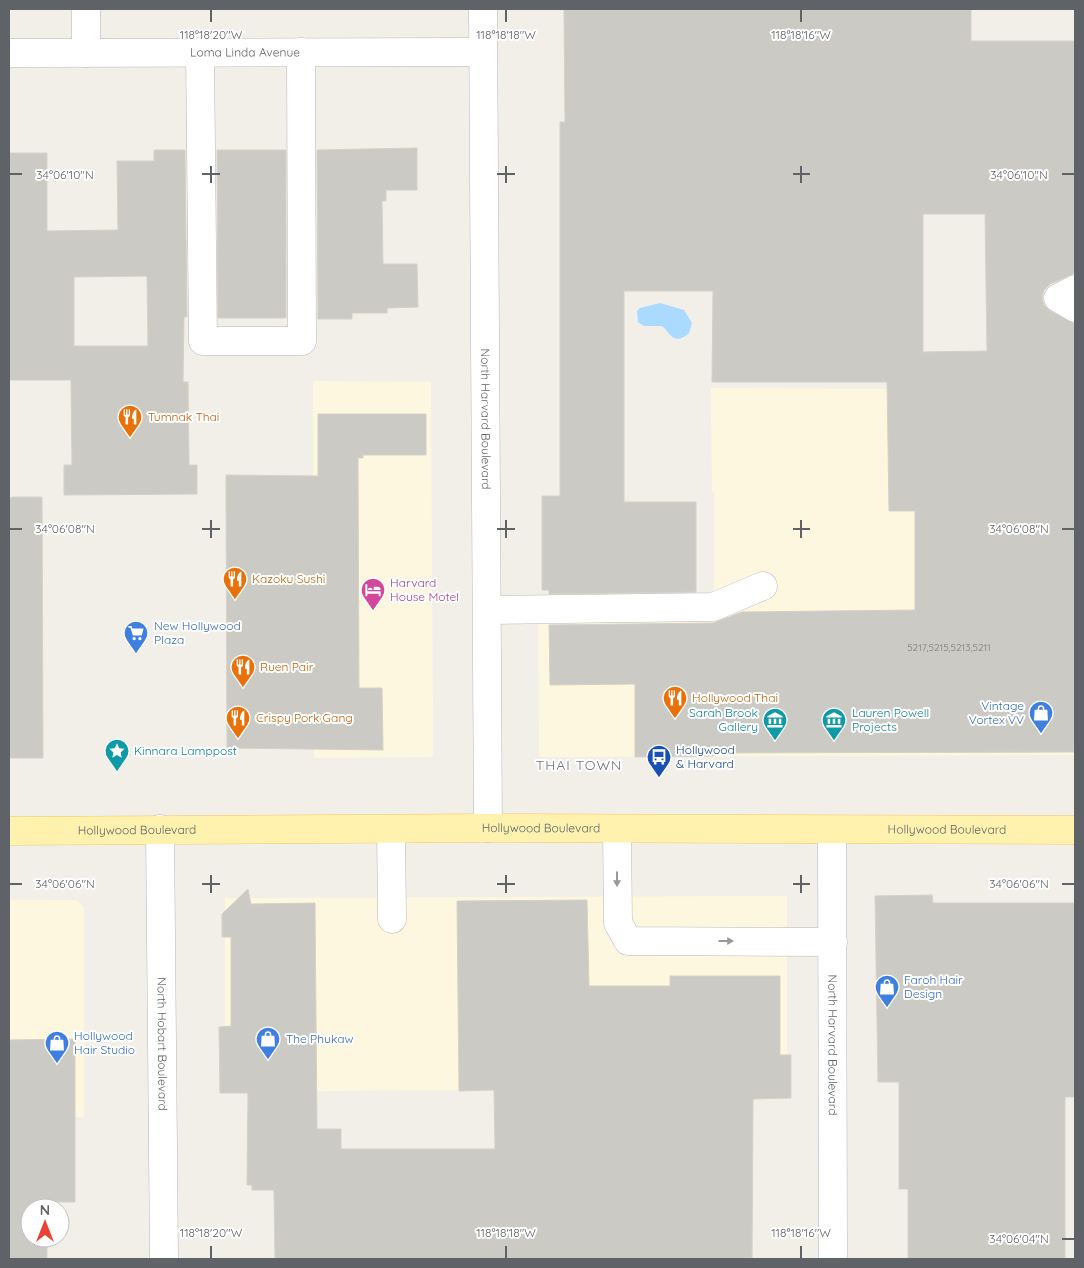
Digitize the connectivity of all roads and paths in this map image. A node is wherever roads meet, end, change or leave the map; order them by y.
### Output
1 (86, 9) edge
2 (483, 9) edge
3 (200, 52) junction
4 (301, 52) junction
5 (482, 52) junction
6 (9, 53) edge
7 (86, 53) junction
8 (1075, 289) edge
9 (1075, 308) edge
10 (763, 586) dead end
11 (487, 610) junction
12 (488, 828) junction
13 (160, 829) junction
14 (391, 829) junction
15 (617, 830) junction
16 (832, 830) junction
17 (1075, 830) edge
18 (9, 831) edge
19 (392, 919) dead end
20 (833, 942) junction
21 (164, 1259) edge
22 (833, 1259) edge

1 - 7 street
2 - 5 street, North Harvard Boulevard
3 - 4 street, Loma Linda Avenue
3 - 4 street
3 - 7 street, Loma Linda Avenue
4 - 5 street, Loma Linda Avenue
5 - 11 street, North Harvard Boulevard
6 - 7 street, Loma Linda Avenue
8 - 9 street
10 - 11 street
11 - 12 street, North Harvard Boulevard
12 - 14 main road, Hollywood Boulevard
12 - 15 main road, Hollywood Boulevard
13 - 14 main road, Hollywood Boulevard
13 - 18 main road, Hollywood Boulevard
13 - 21 street, North Hobart Boulevard
14 - 19 street
15 - 16 main road, Hollywood Boulevard
15 -> 20 street
16 - 17 main road, Hollywood Boulevard
16 - 20 street, North Harvard Boulevard
20 - 22 street, North Harvard Boulevard

